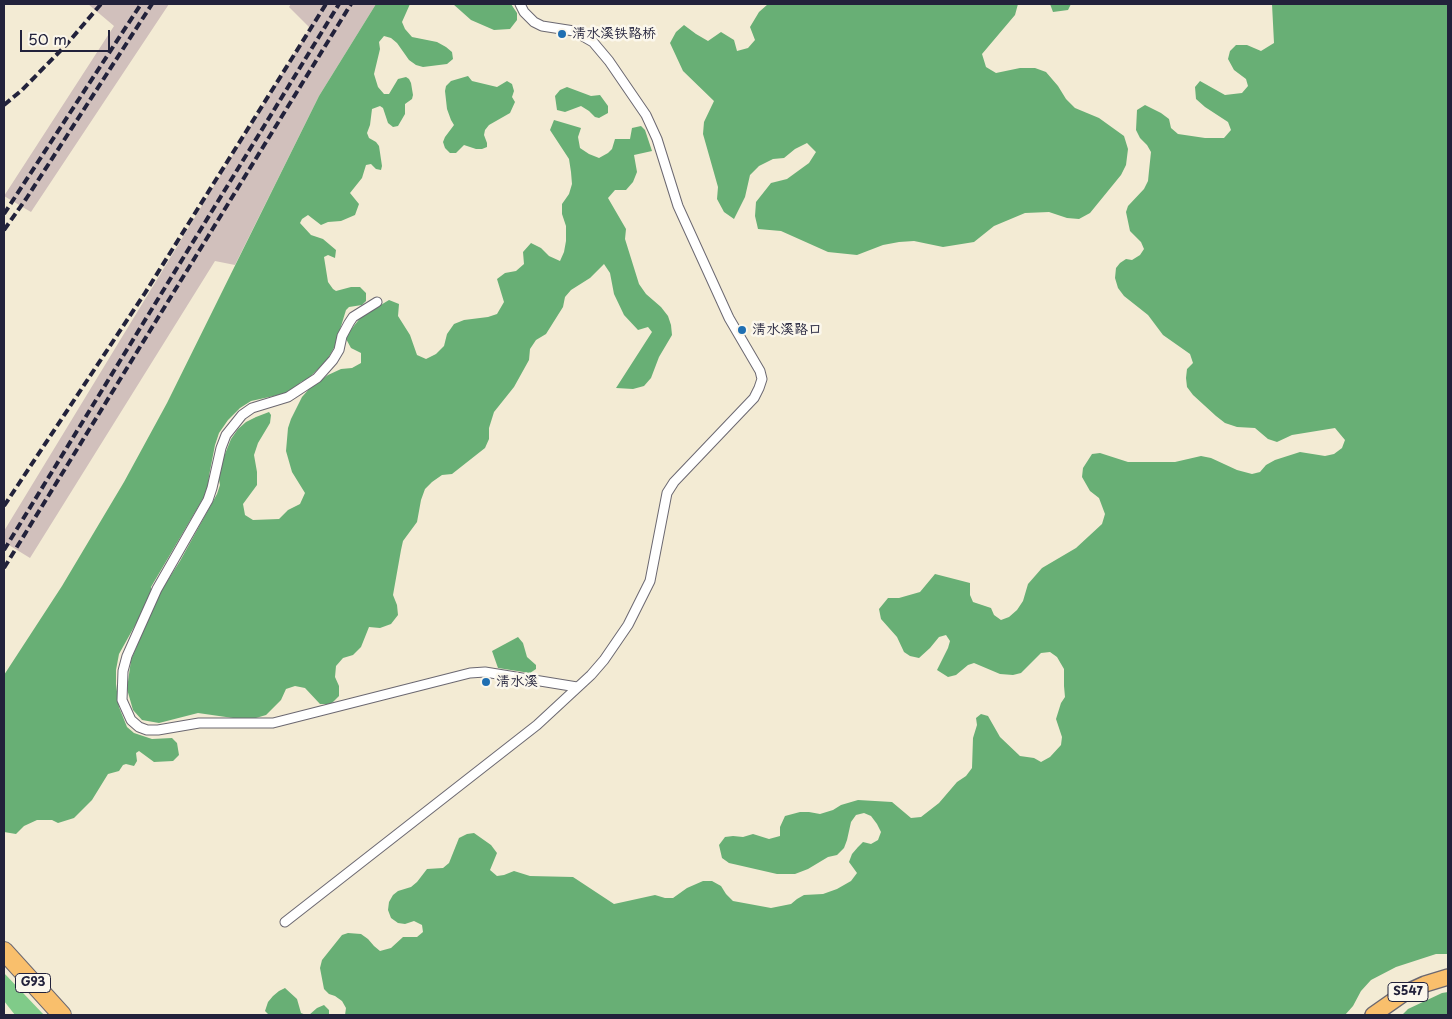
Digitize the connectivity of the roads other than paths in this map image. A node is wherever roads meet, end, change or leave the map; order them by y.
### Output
1 (520, 4) edge
2 (376, 302) dead end
3 (577, 687) junction
4 (285, 922) dead end
5 (4, 950) edge
6 (1448, 977) edge
7 (62, 1015) edge
8 (1373, 1015) edge

1 - 3 street
2 - 3 street
3 - 4 street
5 - 7 highway, G93
6 - 8 main road, S547

